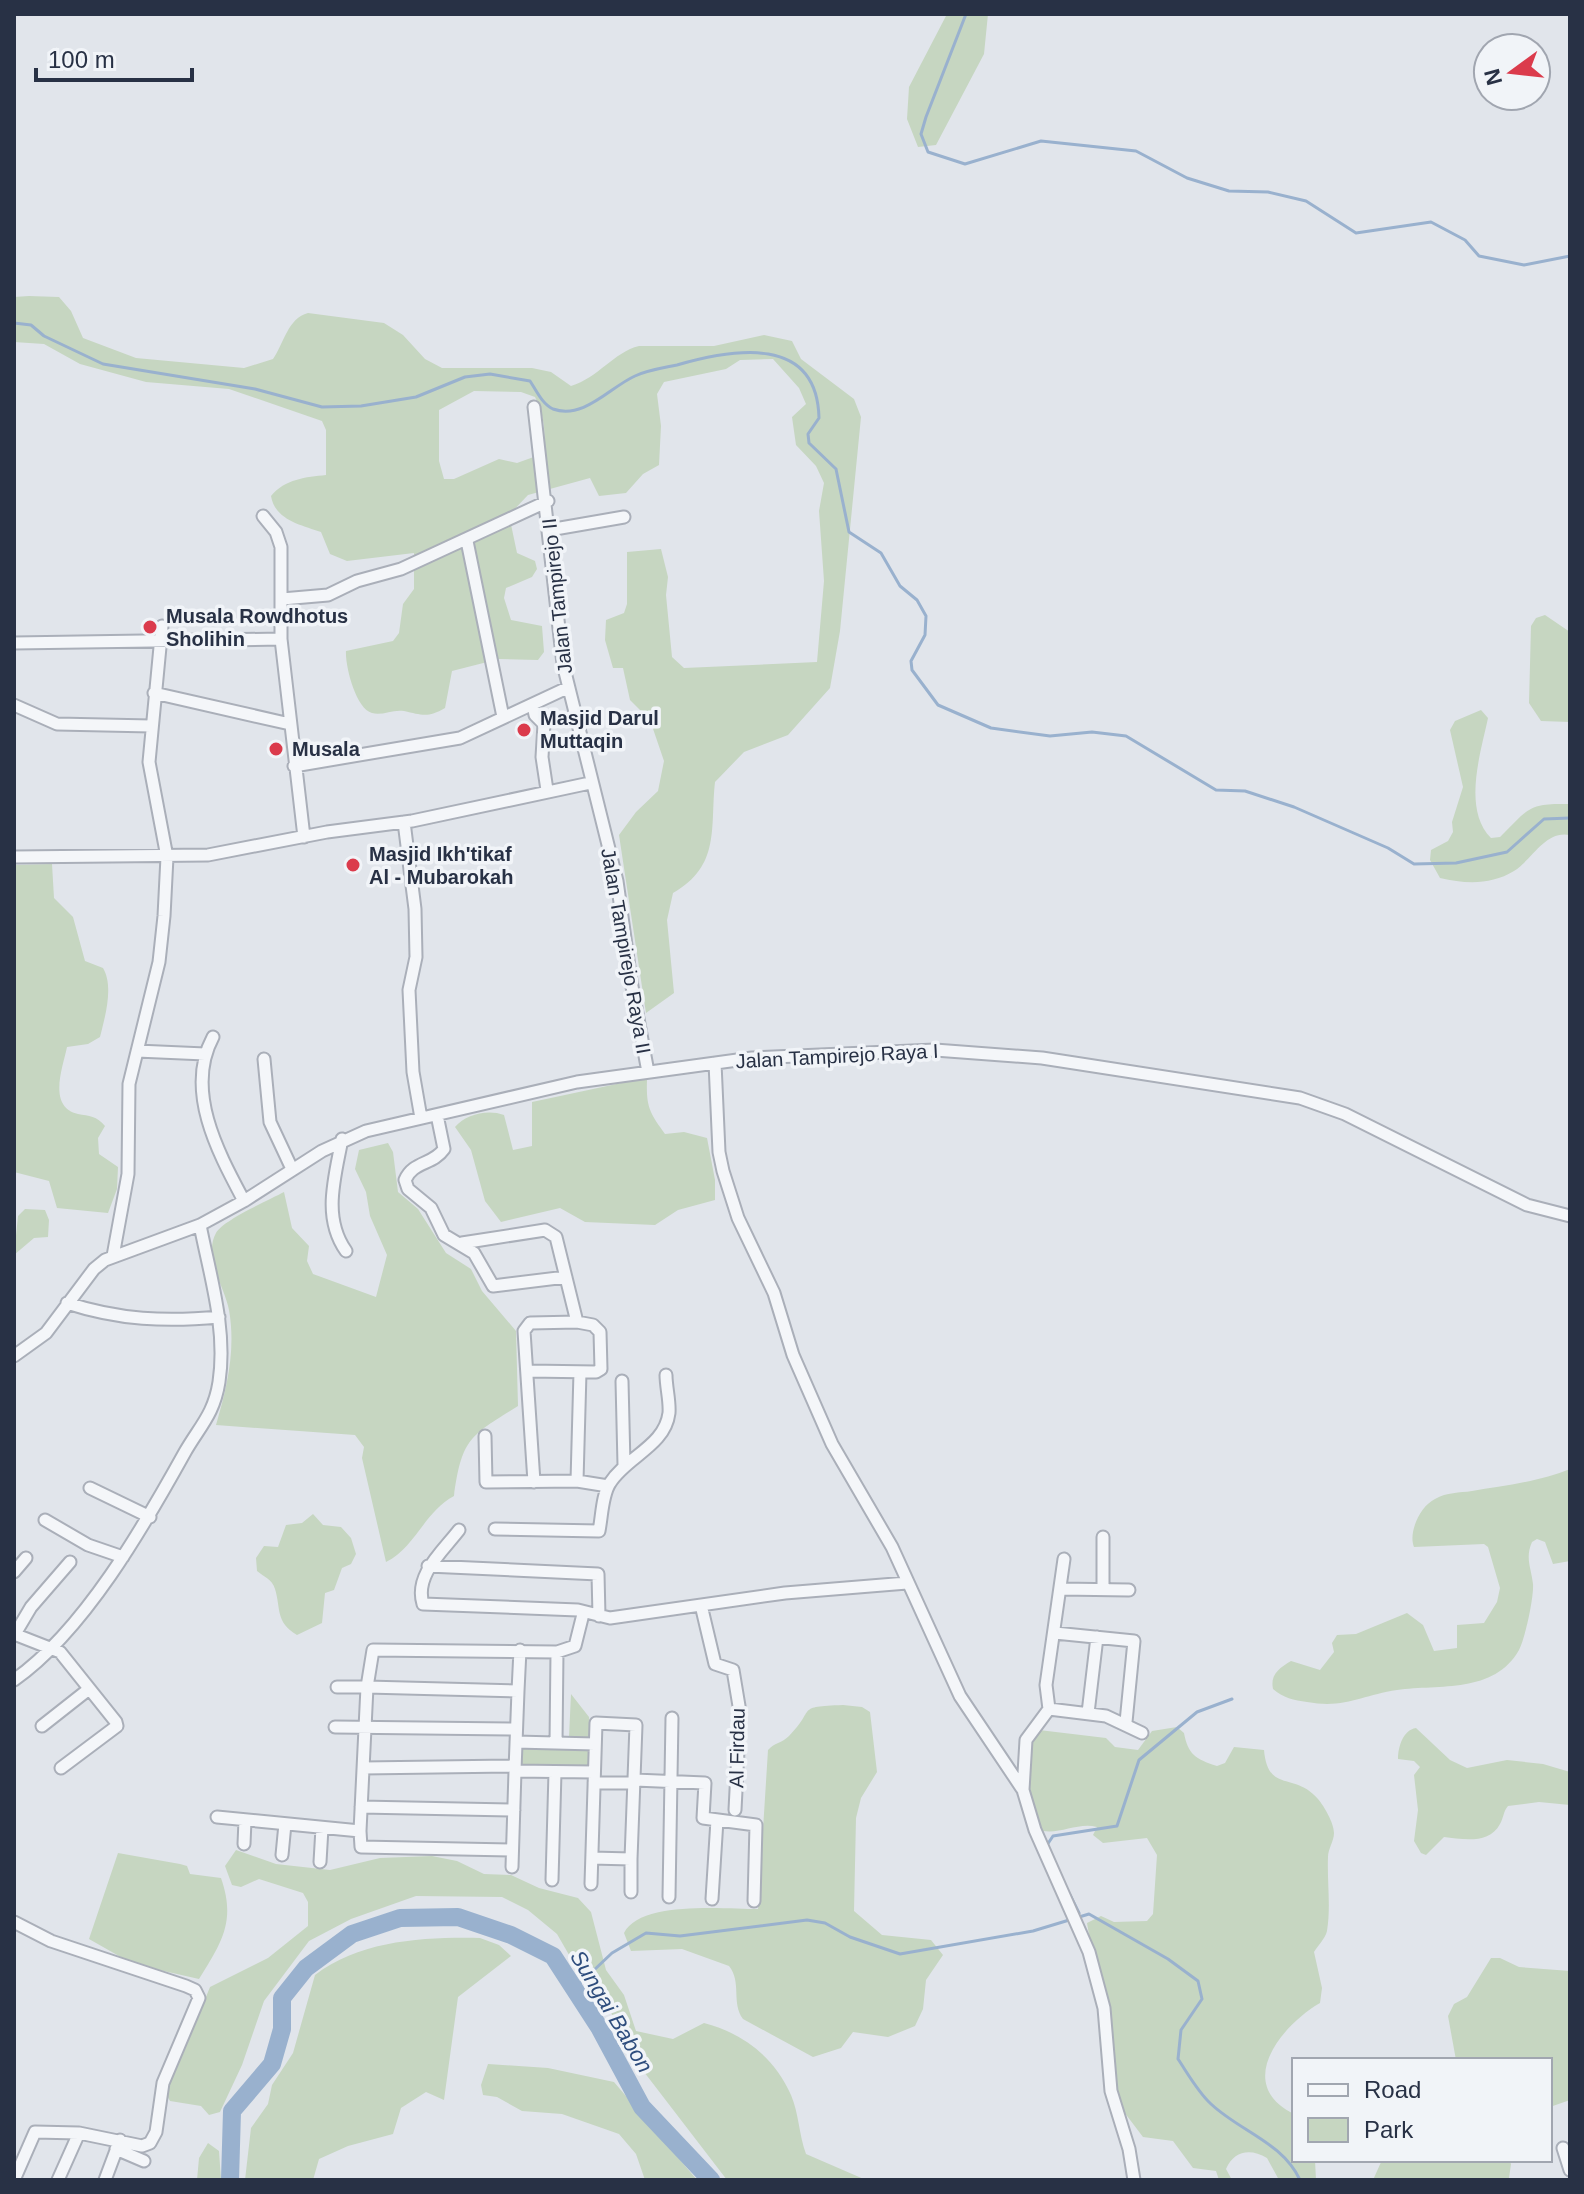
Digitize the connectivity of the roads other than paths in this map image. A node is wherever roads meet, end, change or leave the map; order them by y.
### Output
1 (534, 407) dead end
2 (548, 501) junction
3 (263, 516) dead end
4 (624, 517) dead end
5 (549, 530) junction
6 (467, 541) junction
7 (282, 599) junction
8 (162, 626) dead end
9 (281, 639) junction
10 (14, 643) edge
11 (159, 643) junction
12 (567, 688) junction
13 (154, 693) junction
14 (14, 705) edge
15 (533, 705) junction
16 (503, 717) junction
17 (290, 724) junction
18 (151, 726) junction
19 (294, 766) junction
20 (590, 783) junction
21 (547, 790) junction
22 (404, 822) junction
23 (304, 837) junction
24 (14, 857) edge
25 (167, 857) junction
26 (213, 1037) dead end
27 (137, 1051) junction
28 (205, 1054) junction
29 (264, 1059) dead end
30 (715, 1063) junction
31 (648, 1072) junction
32 (437, 1115) junction
33 (421, 1118) junction
34 (342, 1139) junction
35 (292, 1169) junction
36 (244, 1201) junction
37 (1570, 1216) edge
38 (200, 1225) junction
39 (462, 1243) junction
40 (346, 1251) dead end
41 (113, 1256) junction
42 (566, 1277) junction
43 (67, 1303) junction
44 (219, 1317) junction
45 (577, 1322) junction
46 (14, 1356) edge
47 (529, 1371) junction
48 (580, 1372) junction
49 (666, 1375) dead end
50 (622, 1381) dead end
51 (485, 1436) dead end
52 (624, 1465) junction
53 (577, 1481) junction
54 (534, 1482) junction
55 (608, 1486) junction
56 (90, 1488) dead end
57 (150, 1517) junction
58 (45, 1520) dead end
59 (495, 1529) dead end
60 (459, 1530) dead end
61 (1103, 1537) dead end
62 (123, 1557) junction
63 (26, 1558) dead end
64 (1064, 1559) dead end
65 (70, 1562) dead end
66 (428, 1566) junction
67 (14, 1572) edge
68 (907, 1583) junction
69 (1061, 1589) junction
70 (1103, 1589) junction
71 (1129, 1590) dead end
72 (701, 1605) junction
73 (583, 1614) junction
74 (599, 1616) junction
75 (1055, 1633) junction
76 (14, 1634) edge
77 (1097, 1637) junction
78 (51, 1649) junction
79 (520, 1650) junction
80 (557, 1652) junction
81 (14, 1680) edge
82 (337, 1687) dead end
83 (367, 1687) junction
84 (89, 1689) junction
85 (518, 1691) junction
86 (1049, 1709) junction
87 (1088, 1713) junction
88 (672, 1718) dead end
89 (1126, 1722) junction
90 (42, 1726) dead end
91 (335, 1727) dead end
92 (365, 1727) junction
93 (516, 1729) junction
94 (1142, 1733) dead end
95 (516, 1742) junction
96 (556, 1743) junction
97 (595, 1744) junction
98 (61, 1768) dead end
99 (363, 1768) junction
100 (515, 1769) junction
101 (555, 1772) junction
102 (594, 1777) junction
103 (635, 1781) junction
104 (672, 1782) junction
105 (1023, 1790) junction
106 (361, 1807) junction
107 (514, 1810) junction
108 (735, 1810) dead end
109 (217, 1817) dead end
110 (245, 1820) junction
111 (717, 1820) junction
112 (285, 1824) junction
113 (322, 1828) junction
114 (360, 1831) junction
115 (244, 1844) dead end
116 (512, 1850) junction
117 (282, 1855) dead end
118 (592, 1858) junction
119 (631, 1859) junction
120 (320, 1862) dead end
121 (512, 1867) dead end
122 (552, 1880) dead end
123 (591, 1884) dead end
124 (631, 1892) dead end
125 (669, 1897) dead end
126 (712, 1899) dead end
127 (754, 1901) dead end
128 (14, 1922) edge
129 (79, 2133) junction
130 (118, 2144) junction
131 (1563, 2148) dead end
132 (144, 2161) dead end
133 (1570, 2170) edge
134 (15, 2179) edge
135 (58, 2180) edge
136 (105, 2180) edge
137 (1134, 2180) edge

1 - 2 street, Jalan Tampirejo II
2 - 5 street, Jalan Tampirejo II
2 - 6 street
3 - 7 street
4 - 5 street
5 - 12 street, Jalan Tampirejo II
6 - 7 street
6 - 16 street
7 - 9 street
8 - 11 street
9 - 11 street
9 - 17 street
10 - 11 street
11 - 13 street
12 - 15 street
12 - 20 street, Jalan Tampirejo II
13 - 17 street
13 - 18 street
14 - 18 street
15 - 16 street
15 - 21 street
16 - 19 street
17 - 19 street
18 - 25 street
19 - 23 street
20 - 21 street
20 - 31 street, Jalan Tampirejo Raya II
21 - 22 street
22 - 23 street
22 - 33 street
23 - 25 street
24 - 25 street
25 - 27 street
26 - 28 street
27 - 28 street
27 - 41 street
28 - 36 street
29 - 35 street
30 - 31 street, Jalan Tampirejo Raya I
30 - 37 street, Jalan Tampirejo Raya I
30 - 68 street
31 - 32 street, Jalan Tampirejo Raya I
32 - 33 street, Jalan Tampirejo Raya I
32 - 39 street
33 - 34 street, Jalan Tampirejo Raya I
34 - 35 street, Jalan Tampirejo Raya I
34 - 40 street
35 - 36 street, Jalan Tampirejo Raya I
36 - 38 street, Jalan Tampirejo Raya I
38 - 41 street, Jalan Tampirejo Raya I
38 - 44 street
39 - 42 street
39 - 42 street
41 - 43 street
42 - 45 street
43 - 44 street
43 - 46 street
44 - 57 street
45 - 47 street
45 - 48 street
47 - 48 street
47 - 54 street
48 - 53 street
49 - 52 street
50 - 52 street
51 - 54 street
52 - 55 street
53 - 54 street
53 - 55 street
55 - 59 street
56 - 57 street
57 - 62 street
58 - 62 street
60 - 66 street
61 - 70 street
62 - 78 street
63 - 67 street
64 - 69 street
65 - 76 street
66 - 73 street
66 - 74 street
68 - 72 street
68 - 105 street
69 - 70 street
69 - 75 street
70 - 71 street
72 - 74 street
72 - 108 street, Al Firdau
73 - 74 street
73 - 80 street
75 - 77 street
75 - 86 street
76 - 78 street
77 - 87 street
77 - 89 street
78 - 81 street
78 - 84 street
79 - 80 street
79 - 83 street
79 - 85 street
80 - 96 street
82 - 83 street
83 - 85 street
83 - 92 street
84 - 90 street
84 - 98 street
85 - 93 street
86 - 87 street
86 - 105 street
87 - 89 street
88 - 104 street
89 - 94 street
91 - 92 street
92 - 93 street
92 - 99 street
93 - 95 street
95 - 96 street
95 - 100 street
96 - 97 street
97 - 102 street
97 - 103 street
99 - 100 street
99 - 106 street
100 - 101 street
100 - 107 street
101 - 102 street
101 - 122 street
102 - 103 street
102 - 118 street
103 - 104 street
103 - 119 street
104 - 111 street
104 - 125 street
105 - 137 street
106 - 107 street
106 - 114 street
107 - 116 street
109 - 110 street
110 - 112 street
110 - 115 street
111 - 126 street
111 - 127 street
112 - 113 street
112 - 117 street
113 - 114 street
113 - 120 street
114 - 116 street
116 - 121 street
118 - 119 street
118 - 123 street
119 - 124 street
128 - 130 street
129 - 130 street
129 - 134 street
129 - 135 street
130 - 132 street
130 - 136 street
131 - 133 street

